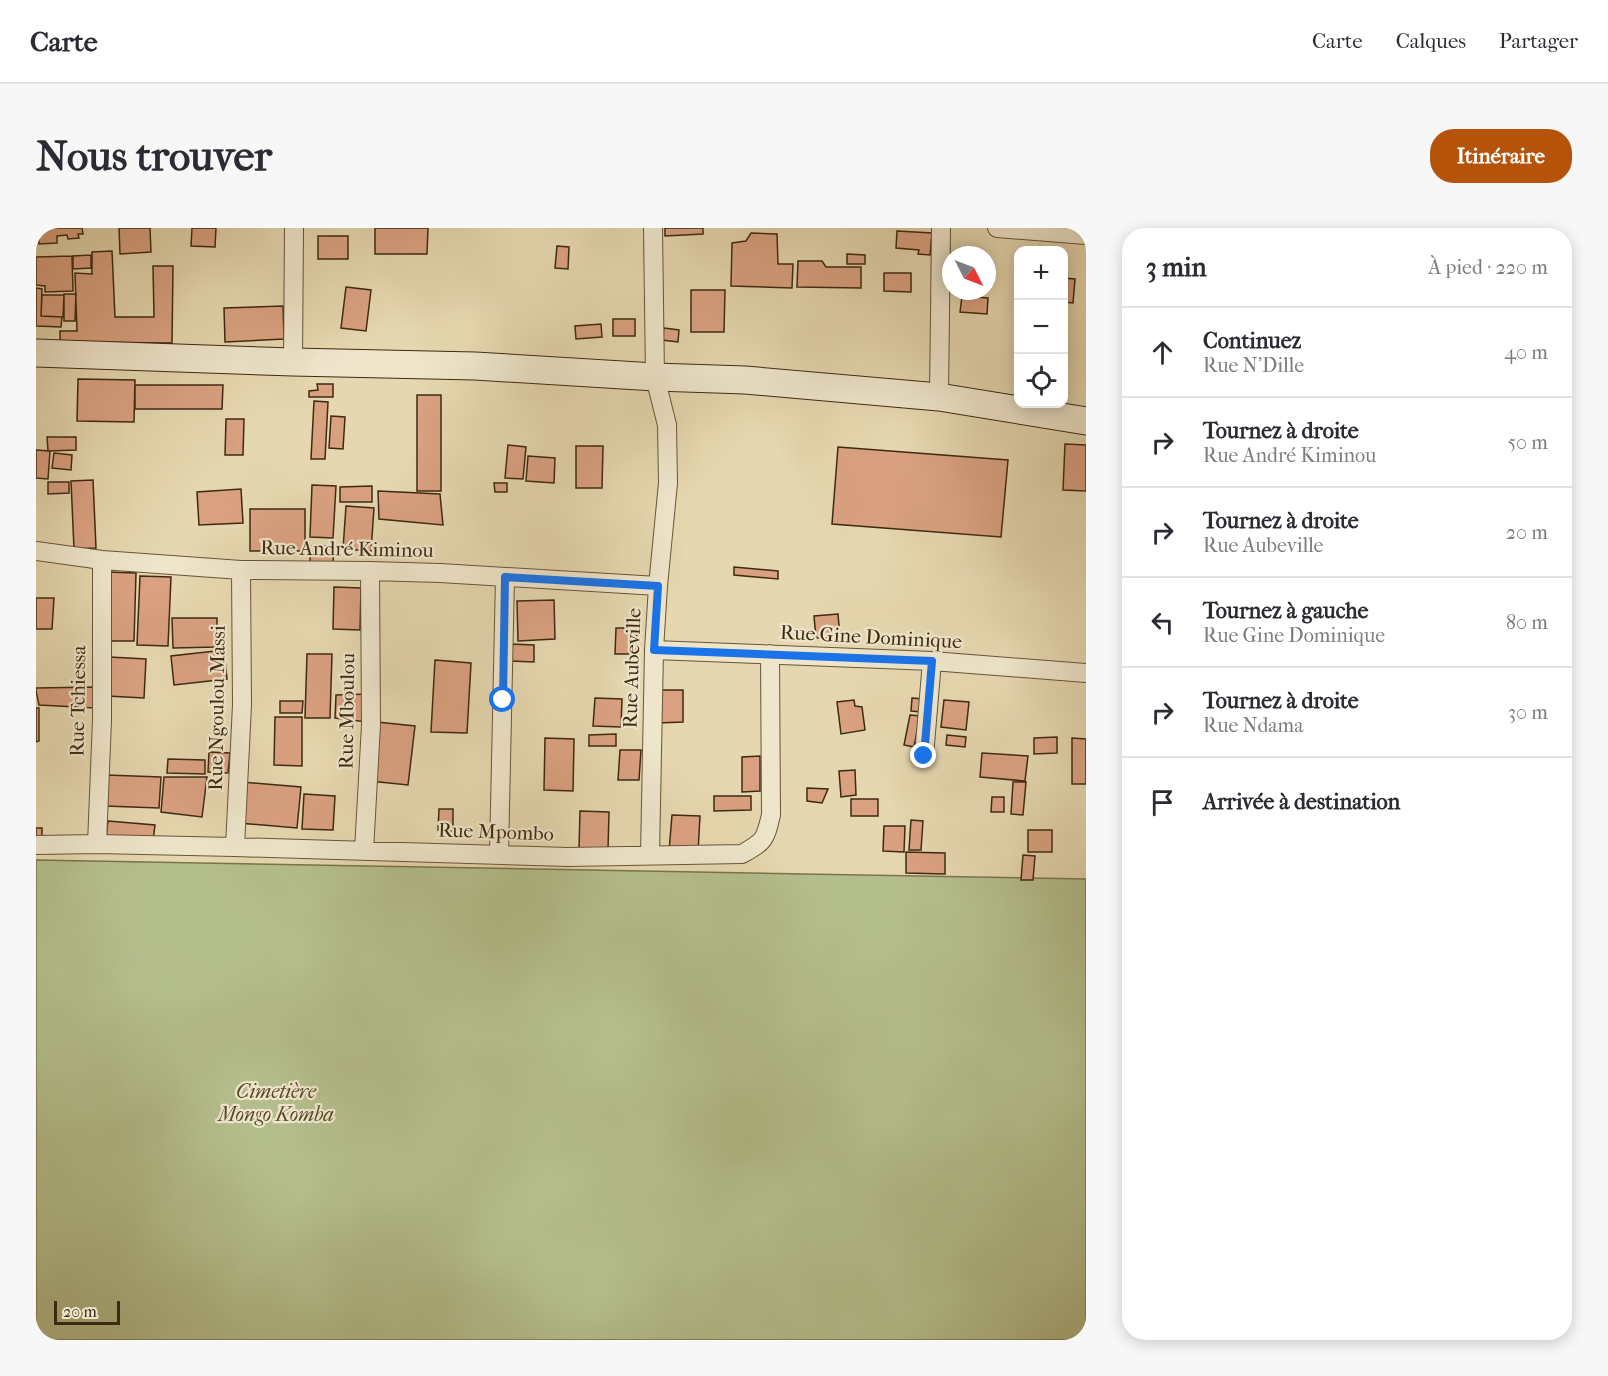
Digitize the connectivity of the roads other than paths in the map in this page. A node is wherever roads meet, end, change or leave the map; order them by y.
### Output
1 (294, 228) edge
2 (653, 228) edge
3 (941, 228) edge
4 (997, 228) edge
5 (1086, 235) edge
6 (36, 353) edge
7 (293, 362) junction
8 (655, 377) junction
9 (939, 397) junction
10 (1086, 420) edge
11 (36, 551) edge
12 (102, 560) junction
13 (241, 570) junction
14 (370, 571) junction
15 (505, 577) junction
16 (658, 586) junction
17 (654, 650) junction
18 (770, 654) junction
19 (932, 661) junction
20 (1086, 673) edge
21 (924, 756) dead end
22 (97, 844) junction
23 (36, 845) edge
24 (235, 847) junction
25 (364, 851) junction
26 (500, 854) junction
27 (650, 855) junction

1 - 7 street
2 - 8 street, Rue Aubeville
3 - 9 street
4 - 5 street
6 - 7 street
7 - 8 street
8 - 9 street
8 - 16 street, Rue Aubeville
9 - 10 street
11 - 12 street, Rue André Kiminou
12 - 13 street, Rue André Kiminou
12 - 22 street, Rue Tchiessa
13 - 14 street, Rue André Kiminou
13 - 24 street, Rue Ngoulou Massi
14 - 15 street, Rue André Kiminou
14 - 25 street, Rue Mboulou
15 - 16 street, Rue André Kiminou
15 - 26 street
16 - 17 street, Rue Aubeville
17 - 18 street, Rue Gine Dominique
17 - 27 street, Rue Aubeville
18 - 19 street, Rue Gine Dominique
18 - 27 street, Rue Mpombo
19 - 20 street, Rue Gine Dominique
19 - 21 street
22 - 23 street, Rue Mpombo
22 - 24 street, Rue Mpombo
24 - 25 street, Rue Mpombo
25 - 26 street, Rue Mpombo
26 - 27 street, Rue Mpombo

